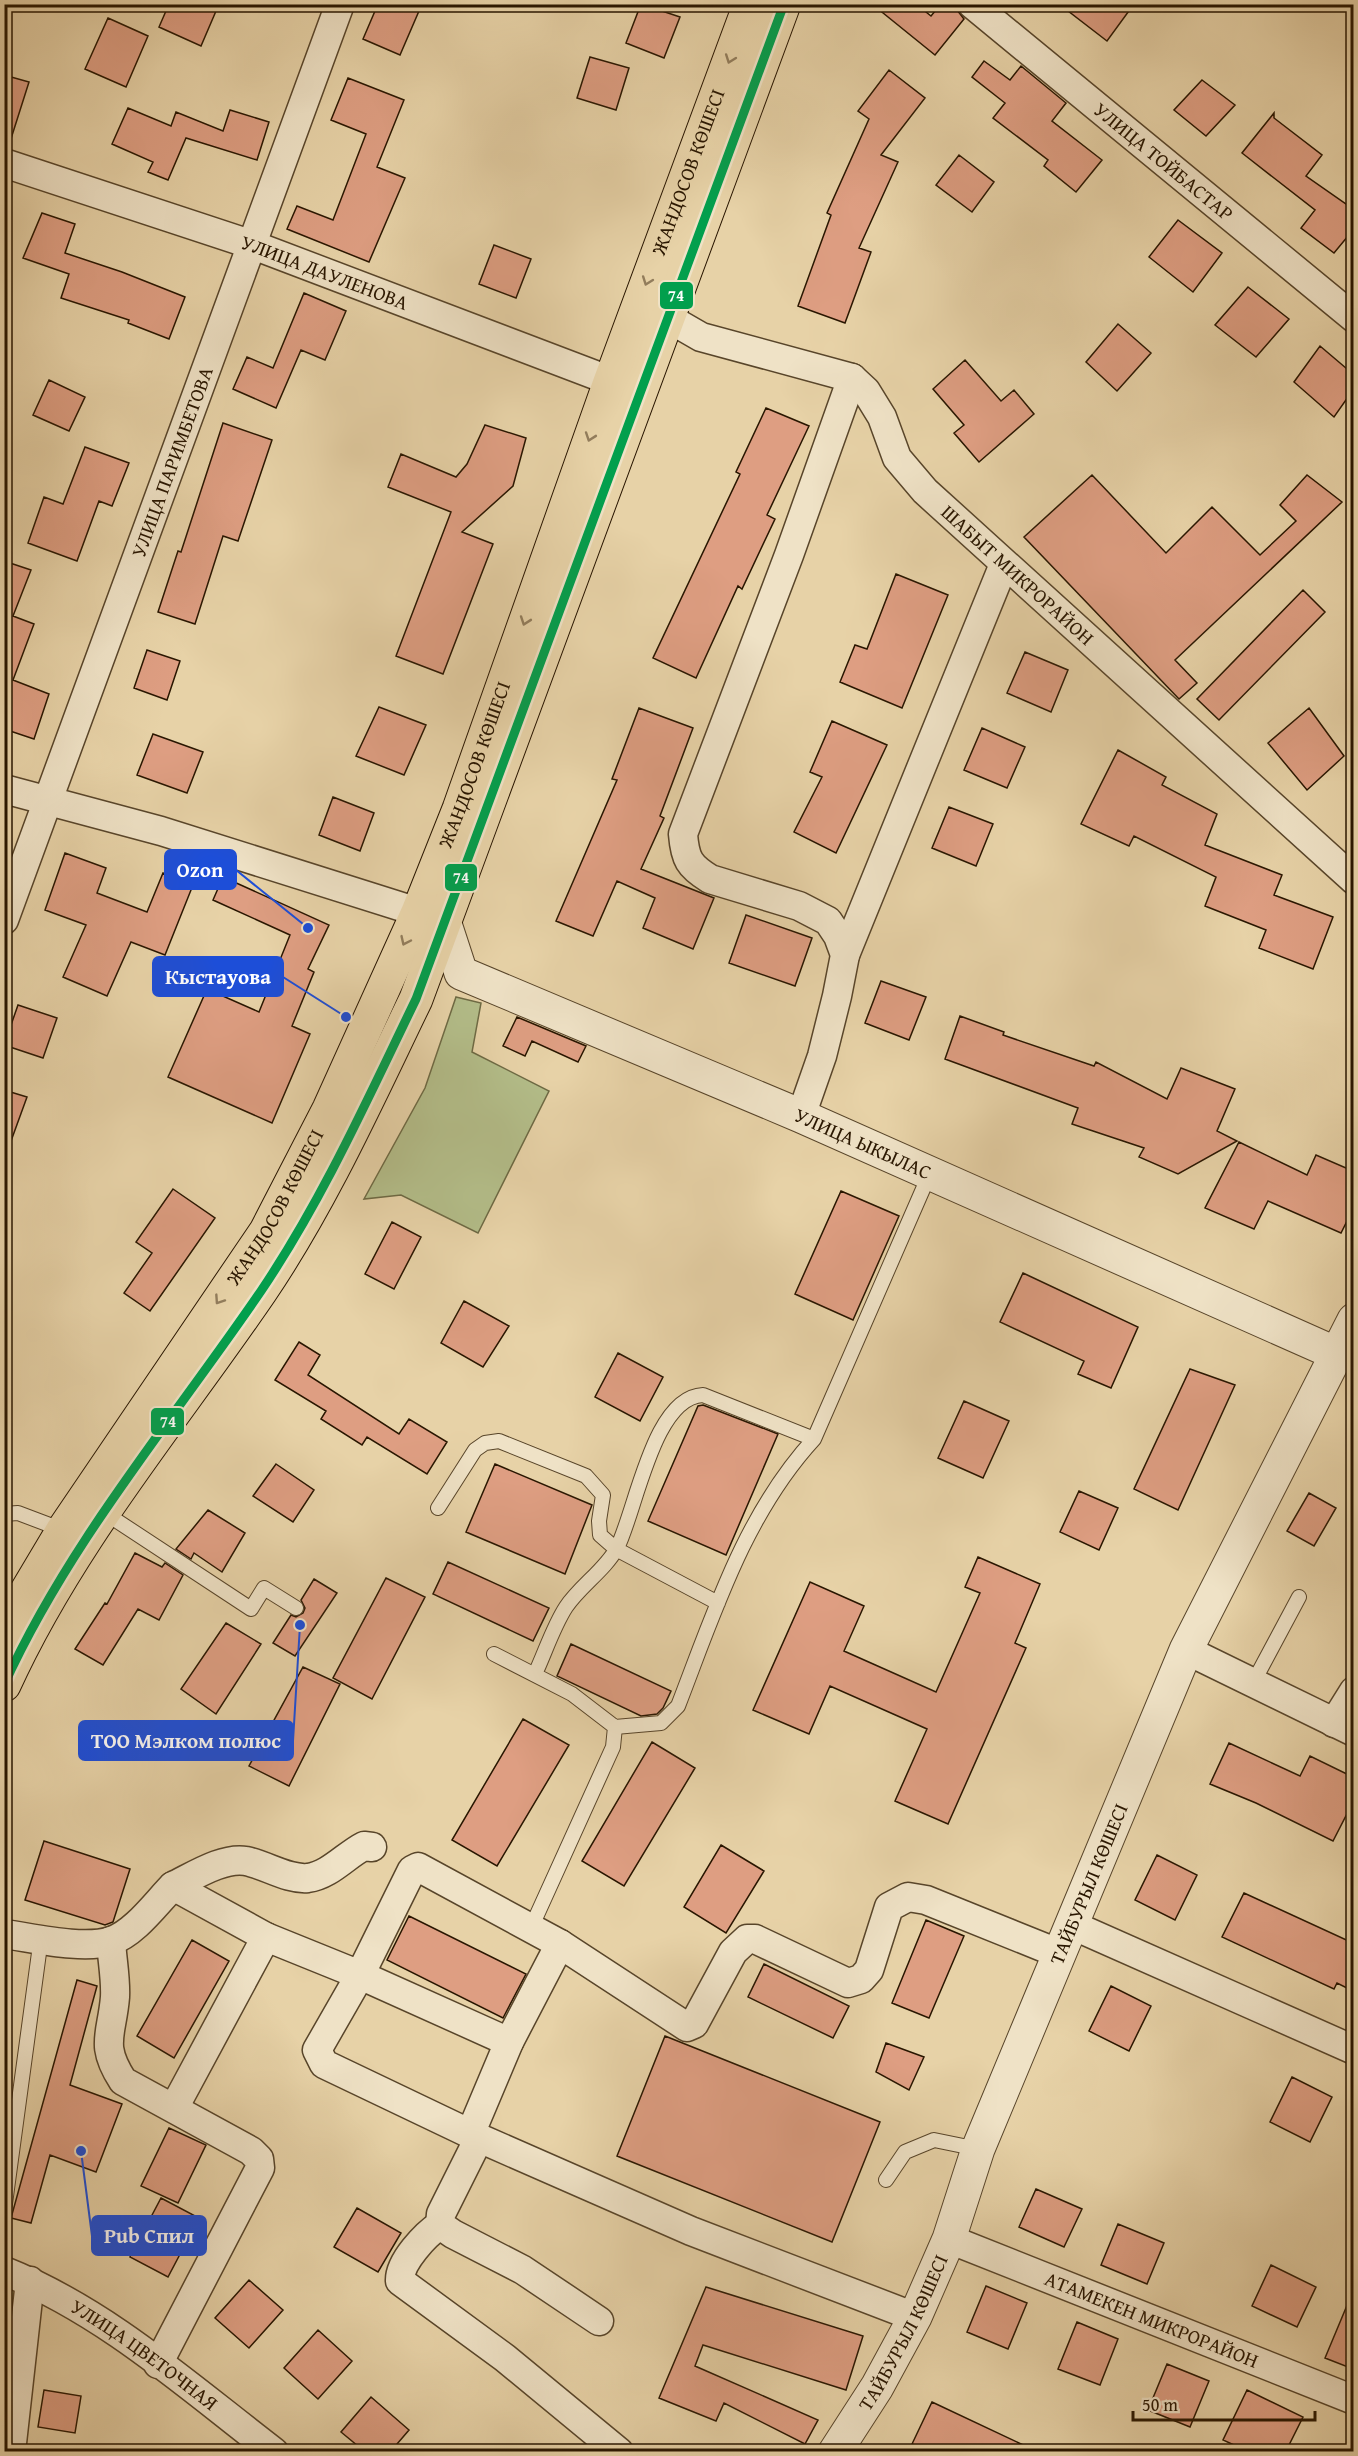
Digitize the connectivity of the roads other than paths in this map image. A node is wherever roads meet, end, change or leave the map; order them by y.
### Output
1 (340, 4) edge
2 (750, 4) edge
3 (784, 4) edge
4 (972, 4) edge
5 (4, 163) edge
6 (253, 245) junction
7 (668, 318) junction
8 (1353, 318) edge
9 (852, 378) junction
10 (610, 382) junction
11 (641, 392) junction
12 (1004, 564) junction
13 (4, 789) edge
14 (47, 801) junction
15 (1353, 880) edge
16 (431, 918) junction
17 (4, 920) edge
18 (845, 956) junction
19 (801, 1116) junction
20 (930, 1173) junction
21 (1353, 1320) edge
22 (1337, 1354) junction
23 (814, 1439) junction
24 (438, 1508) dead end
25 (105, 1513) junction
26 (4, 1514) edge
27 (63, 1530) junction
28 (616, 1549) junction
29 (1299, 1597) dead end
30 (718, 1603) junction
31 (296, 1608) dead end
32 (4, 1629) edge
33 (1186, 1650) junction
34 (495, 1654) dead end
35 (535, 1674) junction
36 (1253, 1683) junction
37 (4, 1685) edge
38 (1353, 1691) edge
39 (615, 1727) junction
40 (1344, 1727) edge
41 (372, 1847) dead end
42 (173, 1886) junction
43 (531, 1928) junction
44 (4, 1934) edge
45 (267, 1937) junction
46 (41, 1938) junction
47 (1066, 1939) junction
48 (111, 1941) junction
49 (560, 1944) junction
50 (360, 1975) junction
51 (508, 2042) junction
52 (1353, 2050) edge
53 (174, 2108) junction
54 (479, 2138) junction
55 (978, 2149) junction
56 (886, 2180) dead end
57 (4, 2211) edge
58 (440, 2224) junction
59 (949, 2239) junction
60 (17, 2276) edge
61 (915, 2317) junction
62 (599, 2321) dead end
63 (158, 2364) junction
64 (1353, 2400) edge
65 (11, 2451) edge
66 (274, 2451) edge
67 (619, 2451) edge
68 (835, 2451) edge

1 - 6 street, УЛИЦА ПАРИМБЕТОВА
2 -> 10 main road, ЖАНДОСОВ КӨШЕСІ
3 - 7 main road, ЖАНДОСОВ КӨШЕСІ
4 - 8 street, УЛИЦА ТОЙБАСТАР
5 - 6 street, УЛИЦА ДАУЛЕНОВА
6 - 10 street, УЛИЦА ДАУЛЕНОВА
6 - 14 street, УЛИЦА ПАРИМБЕТОВА
7 - 9 street
7 - 11 main road, ЖАНДОСОВ КӨШЕСІ
9 - 12 street, ШАБЫТ МИКРОРАЙОН
9 - 18 street
10 - 11 street, УЛИЦА ДАУЛЕНОВА
10 -> 16 main road, ЖАНДОСОВ КӨШЕСІ
11 - 16 main road, ЖАНДОСОВ КӨШЕСІ
12 - 15 street, ШАБЫТ МИКРОРАЙОН
12 - 18 street
13 - 14 street
14 - 16 street
14 - 17 street, УЛИЦА ПАРИМБЕТОВА
16 - 19 street, УЛИЦА ЫКЫЛАС
16 - 25 main road, ЖАНДОСОВ КӨШЕСІ
16 -> 27 main road, ЖАНДОСОВ КӨШЕСІ
18 - 19 street
19 - 20 street, УЛИЦА ЫКЫЛАС
20 - 22 street, УЛИЦА ЫКЫЛАС
20 - 23 lane
21 - 22 street, ТАЙБУРЫЛ КӨШЕСІ
22 - 33 street, ТАЙБУРЫЛ КӨШЕСІ
23 - 28 lane
23 - 30 lane
24 - 28 lane
25 - 31 lane
25 - 37 main road, ЖАНДОСОВ КӨШЕСІ
26 - 27 lane
27 - 32 main road, ЖАНДОСОВ КӨШЕСІ
28 - 30 lane
28 - 35 lane
29 - 36 lane
30 - 39 lane
33 - 36 street
33 - 47 street, ТАЙБУРЫЛ КӨШЕСІ
34 - 35 lane
35 - 39 lane
36 - 40 street
38 - 40 street
39 - 43 lane
41 - 42 street
42 - 45 street
42 - 48 street
43 - 49 street
43 - 50 street
44 - 46 street
45 - 50 street
45 - 53 street
46 - 48 street
46 - 57 lane
47 - 49 street
47 - 52 street
47 - 55 street, ТАЙБУРЫЛ КӨШЕСІ
48 - 53 street
49 - 51 street
50 - 51 street
50 - 54 street
51 - 54 street
53 - 63 street
54 - 58 street
54 - 61 street
55 - 56 lane
55 - 59 street, ТАЙБУРЫЛ КӨШЕСІ
58 - 62 street
58 - 67 street
59 - 61 street, ТАЙБУРЫЛ КӨШЕСІ
59 - 64 street, АТАМЕКЕН МИКРОРАЙОН
60 - 63 street, УЛИЦА ЦВЕТОЧНАЯ
60 - 65 street
61 - 68 street, ТАЙБУРЫЛ КӨШЕСІ
63 - 66 street, УЛИЦА ЦВЕТОЧНАЯ

